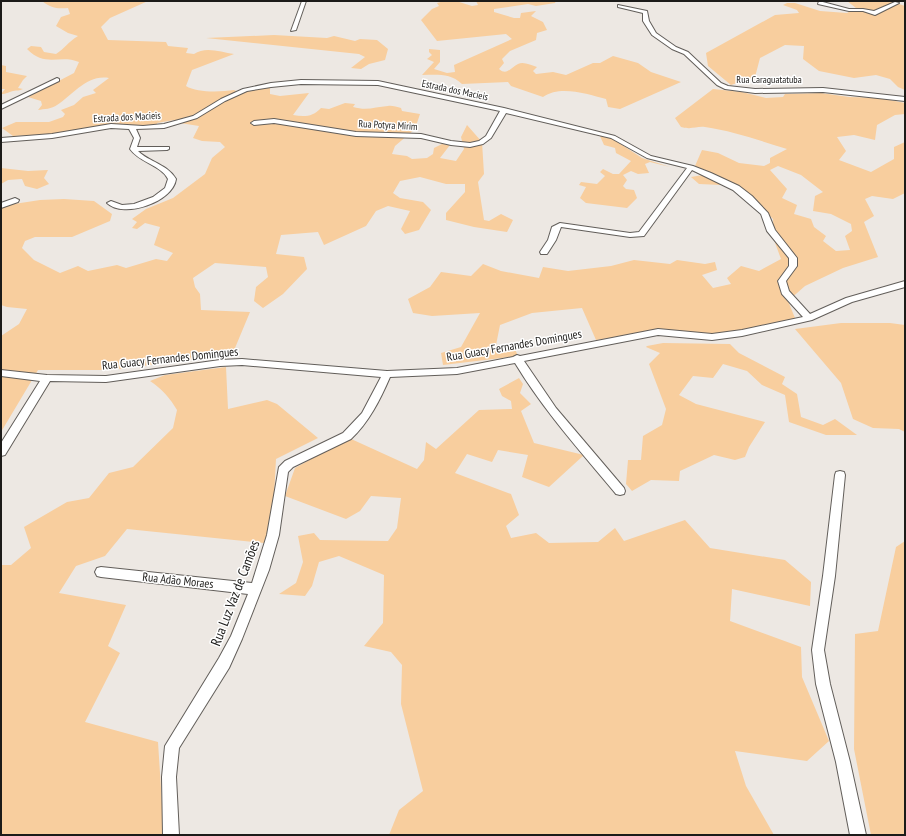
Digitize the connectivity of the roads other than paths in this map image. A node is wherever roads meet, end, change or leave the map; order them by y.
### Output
1 (304, 1) edge
2 (821, 1) edge
3 (889, 1) edge
4 (897, 3) junction
5 (905, 5) edge
6 (620, 6) dead end
7 (293, 30) dead end
8 (57, 80) dead end
9 (905, 99) edge
10 (1, 107) edge
11 (504, 110) junction
12 (254, 123) dead end
13 (132, 128) junction
14 (1, 140) edge
15 (167, 148) dead end
16 (133, 149) junction
17 (691, 167) junction
18 (15, 200) dead end
19 (111, 203) dead end
20 (1, 206) edge
21 (544, 252) dead end
22 (905, 284) edge
23 (809, 318) junction
24 (517, 358) junction
25 (1, 373) edge
26 (387, 374) junction
27 (47, 378) junction
28 (1, 452) edge
29 (840, 475) dead end
30 (620, 491) dead end
31 (101, 572) dead end
32 (255, 589) junction
33 (171, 835) edge
34 (858, 835) edge

1 - 7 street
2 - 4 street
3 - 4 street
4 - 5 street
6 - 9 street, Rua Caraguatatuba
8 - 10 street
11 - 12 street, Rua Potyra Mirim
11 - 13 street, Estrada dos Macieis
11 - 17 street, Estrada dos Macieis
13 - 14 street, Estrada dos Macieis
13 - 16 street
15 - 16 street
16 - 19 street
17 - 21 street
17 - 23 street, Estrada dos Macieis
18 - 20 street
22 - 23 street, Rua Guacy Fernandes Domingues
23 - 24 street, Rua Guacy Fernandes Domingues
24 - 26 street, Rua Guacy Fernandes Domingues
24 - 30 street
25 - 27 street, Rua Guacy Fernandes Domingues
26 - 27 street, Rua Guacy Fernandes Domingues
26 - 32 street, Rua Luz Vaz de Camões
27 - 28 street
29 - 34 street
31 - 32 street, Rua Adão Moraes
32 - 33 street, Rua Luz Vaz de Camões

